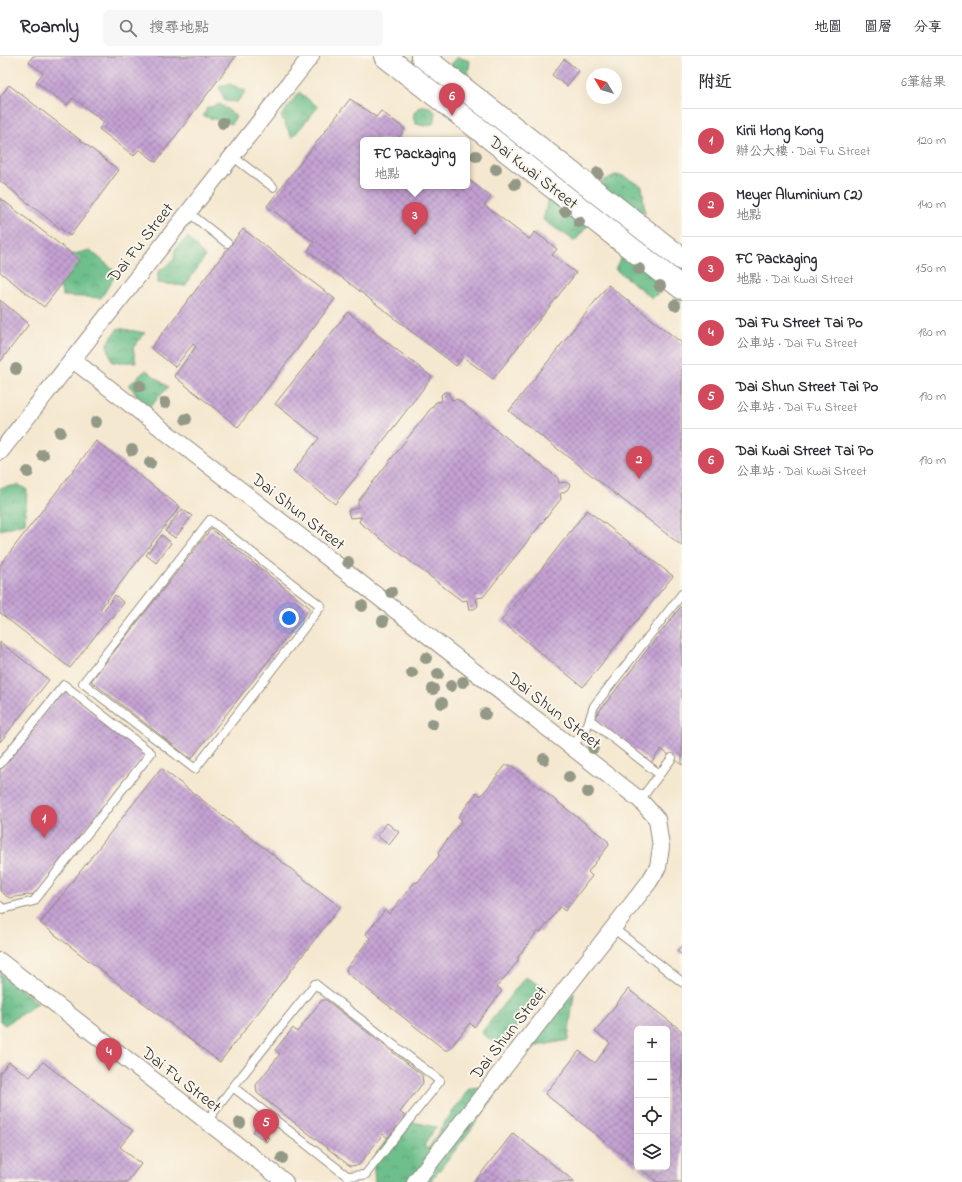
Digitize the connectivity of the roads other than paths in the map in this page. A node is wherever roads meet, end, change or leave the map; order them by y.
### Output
1 (310, 56) edge
2 (385, 56) edge
3 (422, 56) edge
4 (232, 156) junction
5 (272, 187) dead end
6 (188, 212) junction
7 (227, 243) dead end
8 (682, 259) edge
9 (682, 288) edge
10 (73, 360) junction
11 (0, 452) edge
12 (682, 594) edge
13 (83, 683) joint
14 (590, 720) junction
15 (572, 747) junction
16 (672, 758) dead end
17 (0, 764) edge
18 (659, 774) junction
19 (640, 800) junction
20 (1, 909) edge
21 (613, 928) junction
22 (0, 961) edge
23 (682, 982) edge
24 (233, 1087) junction
25 (207, 1121) junction
26 (285, 1182) edge
27 (415, 1182) edge

1 - 4 street, Dai Fu Street
2 - 9 street, Dai Kwai Street
3 - 8 street, Dai Kwai Street
4 - 5 lane
4 - 6 street, Dai Fu Street
6 - 7 lane
6 - 10 street, Dai Fu Street
10 - 11 street, Dai Fu Street
10 - 15 street, Dai Shun Street
12 - 14 lane
13 - 13 lane
14 - 15 lane
14 - 18 lane
15 - 19 street, Dai Shun Street
16 - 18 lane
17 - 20 lane
18 - 19 lane
19 - 21 street, Dai Shun Street
21 - 23 lane
21 - 27 street, Dai Shun Street
22 - 25 street, Dai Fu Street
24 - 24 lane
24 - 25 lane
25 - 26 street, Dai Fu Street

